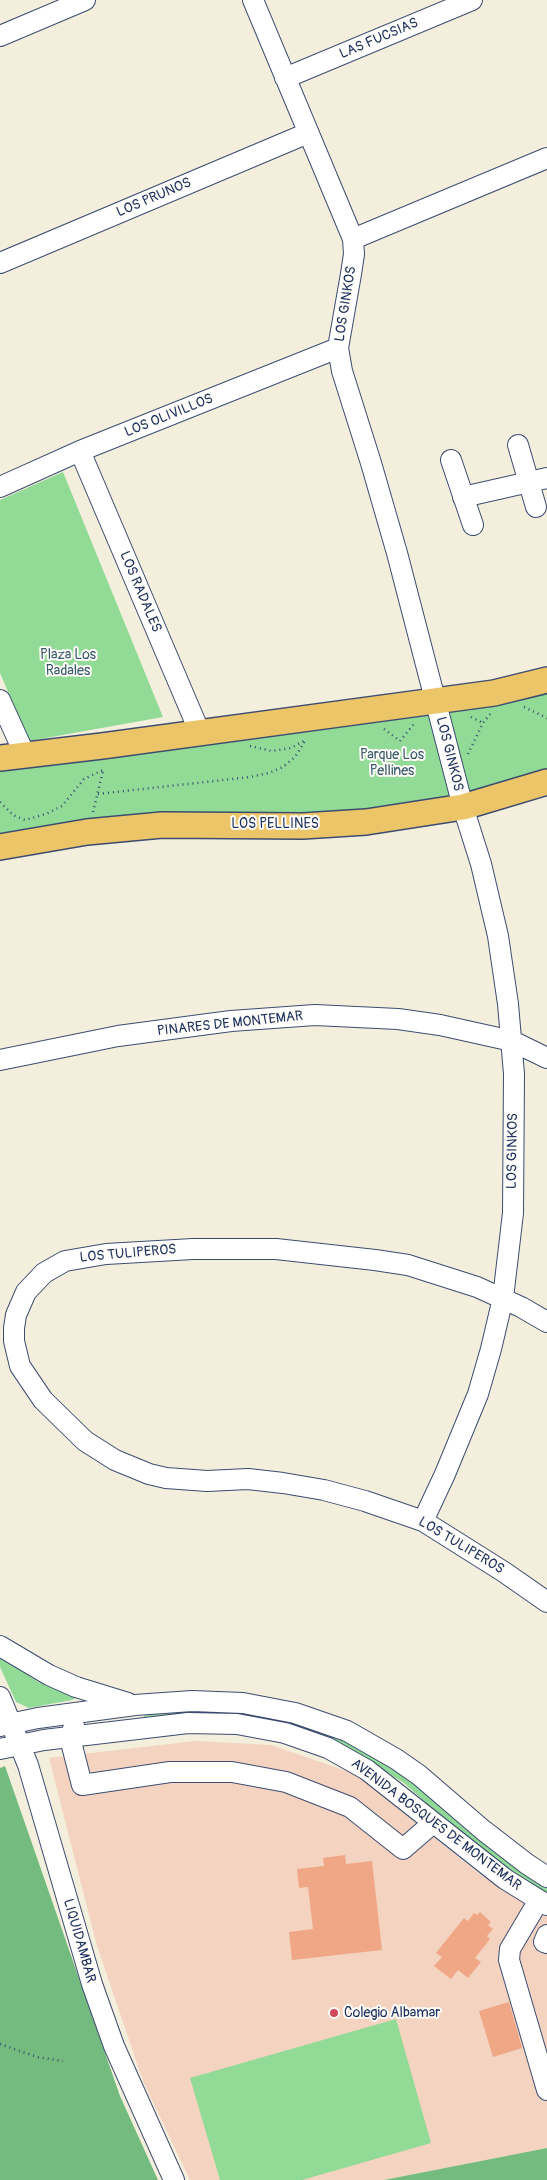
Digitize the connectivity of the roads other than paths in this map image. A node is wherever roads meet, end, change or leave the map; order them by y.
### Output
1 (85, 0) edge
2 (253, 0) edge
3 (472, 0) edge
4 (0, 36) edge
5 (285, 78) junction
6 (308, 133) junction
7 (547, 158) edge
8 (352, 239) junction
9 (0, 263) edge
10 (338, 348) junction
11 (518, 444) dead end
12 (80, 451) junction
13 (451, 460) dead end
14 (538, 480) edge
15 (0, 486) edge
16 (464, 497) junction
17 (536, 507) dead end
18 (472, 525) dead end
19 (547, 680) edge
20 (0, 700) edge
21 (435, 701) junction
22 (200, 733) junction
23 (25, 755) junction
24 (0, 758) edge
25 (547, 782) edge
26 (463, 807) junction
27 (0, 846) edge
28 (512, 1041) junction
29 (547, 1058) edge
30 (0, 1060) edge
31 (503, 1298) junction
32 (547, 1322) edge
33 (423, 1521) junction
34 (547, 1602) edge
35 (0, 1646) edge
36 (0, 1697) edge
37 (135, 1705) junction
38 (106, 1709) junction
39 (6, 1725) edge
40 (70, 1738) junction
41 (20, 1744) junction
42 (0, 1749) edge
43 (433, 1823) junction
44 (547, 1877) edge
45 (543, 1903) edge
46 (547, 1935) edge
47 (547, 1943) edge
48 (547, 2090) edge
49 (174, 2180) edge

1 - 4 street
2 - 5 street, LOS GINKOS
3 - 5 street, LAS FUCSIAS
5 - 6 street, LOS GINKOS
6 - 8 street, LOS GINKOS
6 - 9 street, LOS PRUNOS
7 - 8 street
8 - 10 street, LOS GINKOS
10 - 12 street, LOS OLIVILLOS
10 - 21 street, LOS GINKOS
11 - 14 street
12 - 15 street, LOS OLIVILLOS
12 - 22 street, LOS RADALES
13 - 16 street
14 - 16 street
14 - 17 street
16 - 18 street
19 - 21 main road
20 - 23 street
21 - 22 main road
21 - 26 street, LOS GINKOS
22 - 23 main road
23 - 24 main road
25 - 26 main road, LOS PELLINES
26 - 27 main road, LOS PELLINES
26 - 28 street, LOS GINKOS
28 - 29 street, PINARES DE MONTEMAR
28 - 30 street, PINARES DE MONTEMAR
28 - 31 street, LOS GINKOS
31 - 32 street, LOS TULIPEROS
31 - 33 street, LOS GINKOS
31 - 33 street, LOS TULIPEROS
33 - 34 street, LOS TULIPEROS
35 - 37 street
36 - 39 street, LIQUIDAMBAR
37 - 38 street, AVENIDA BOSQUES DE MONTEMAR
37 - 44 street, AVENIDA BOSQUES DE MONTEMAR
38 - 39 street, AVENIDA BOSQUES DE MONTEMAR
38 - 40 street
39 - 41 street, LIQUIDAMBAR
40 - 41 street, AVENIDA BOSQUES DE MONTEMAR
40 - 43 street, AVENIDA BOSQUES DE MONTEMAR
40 - 43 street
41 - 42 street, AVENIDA BOSQUES DE MONTEMAR
41 - 49 street, LIQUIDAMBAR
43 - 45 street, AVENIDA BOSQUES DE MONTEMAR
45 - 48 street
46 - 47 street

